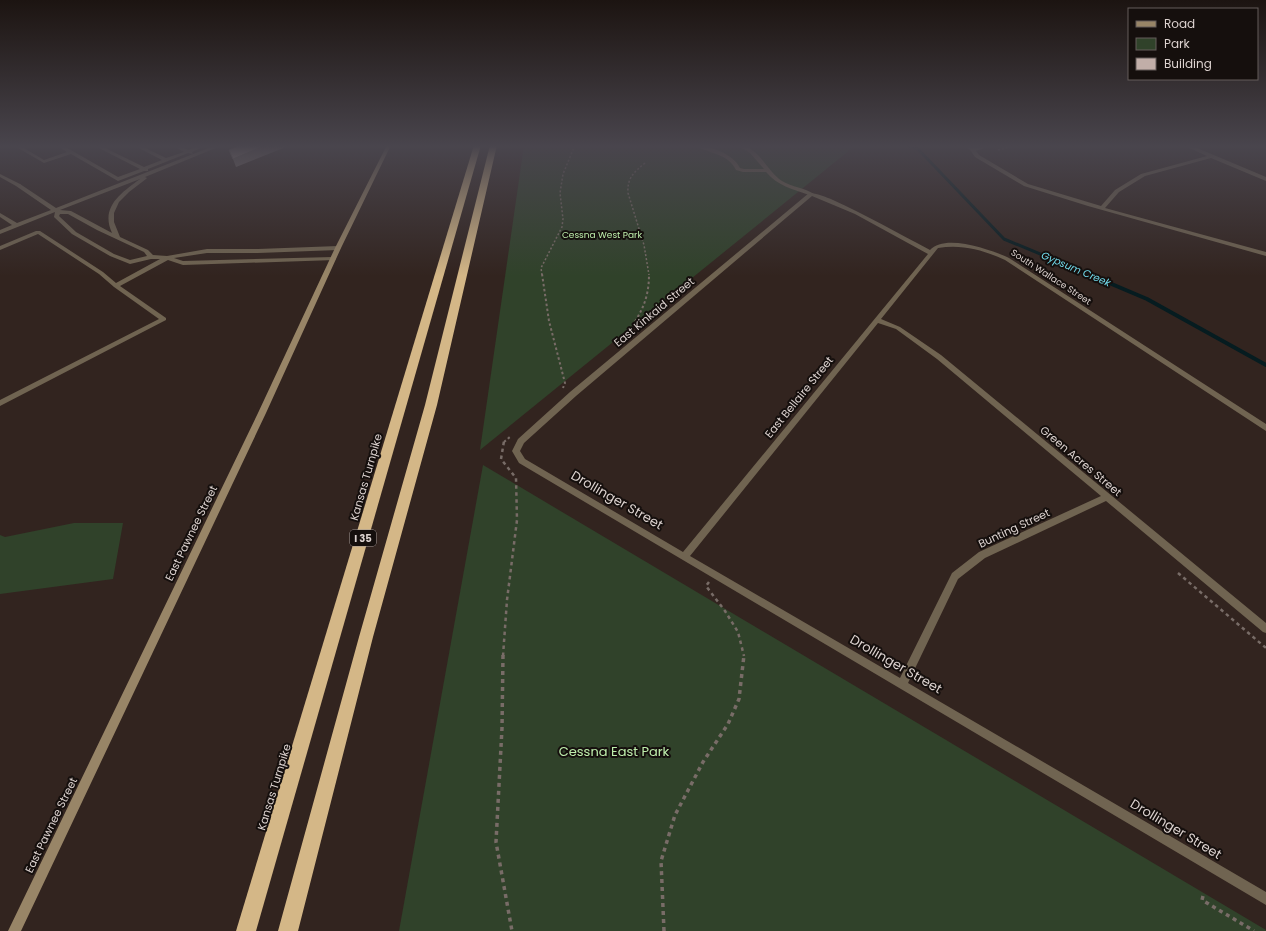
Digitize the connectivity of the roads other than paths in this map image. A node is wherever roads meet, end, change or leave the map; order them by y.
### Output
1 (23, 188) edge
2 (111, 188) edge
3 (129, 188) edge
4 (367, 188) edge
5 (465, 188) edge
6 (483, 188) edge
7 (798, 188) edge
8 (1037, 188) edge
9 (1121, 188) edge
10 (811, 194) junction
11 (1102, 208) junction
12 (57, 211) junction
13 (0, 215) edge
14 (16, 226) junction
15 (0, 232) edge
16 (1190, 232) junction
17 (118, 238) junction
18 (1188, 239) dead end
19 (0, 248) edge
20 (338, 248) junction
21 (931, 253) junction
22 (1266, 254) edge
23 (151, 257) junction
24 (167, 258) junction
25 (333, 259) junction
26 (116, 286) junction
27 (876, 320) junction
28 (0, 403) edge
29 (1266, 428) edge
30 (516, 452) joint
31 (1107, 497) junction
32 (685, 556) junction
33 (1266, 629) edge
34 (902, 684) junction
35 (1266, 899) edge
36 (14, 931) edge
37 (246, 931) edge
38 (288, 931) edge

1 - 12 street
2 - 12 street
3 - 17 street
4 - 20 main road, East Pawnee Street
5 - 37 highway, Kansas Turnpike / I 35
6 - 38 highway, I 35
7 - 10 street
8 - 11 street
9 - 11 street
10 - 21 street
10 - 30 street, East Kinkaid Street
11 - 16 street
12 - 14 street
12 - 17 street
12 - 23 street
13 - 14 street
14 - 15 street
16 - 18 street
16 - 22 street
17 - 23 street
19 - 26 street
20 - 24 street
20 - 25 main road, East Pawnee Street
21 - 27 street, East Bellaire Street
21 - 29 street, South Wallace Street
23 - 24 street
24 - 25 street
24 - 26 street
25 - 36 main road, East Pawnee Street
26 - 28 street
27 - 31 street, Green Acres Street
27 - 32 street, East Bellaire Street
30 - 32 street, Drollinger Street
31 - 33 street, Green Acres Street
31 - 34 street, Bunting Street
32 - 34 street, Drollinger Street
34 - 35 street, Drollinger Street

